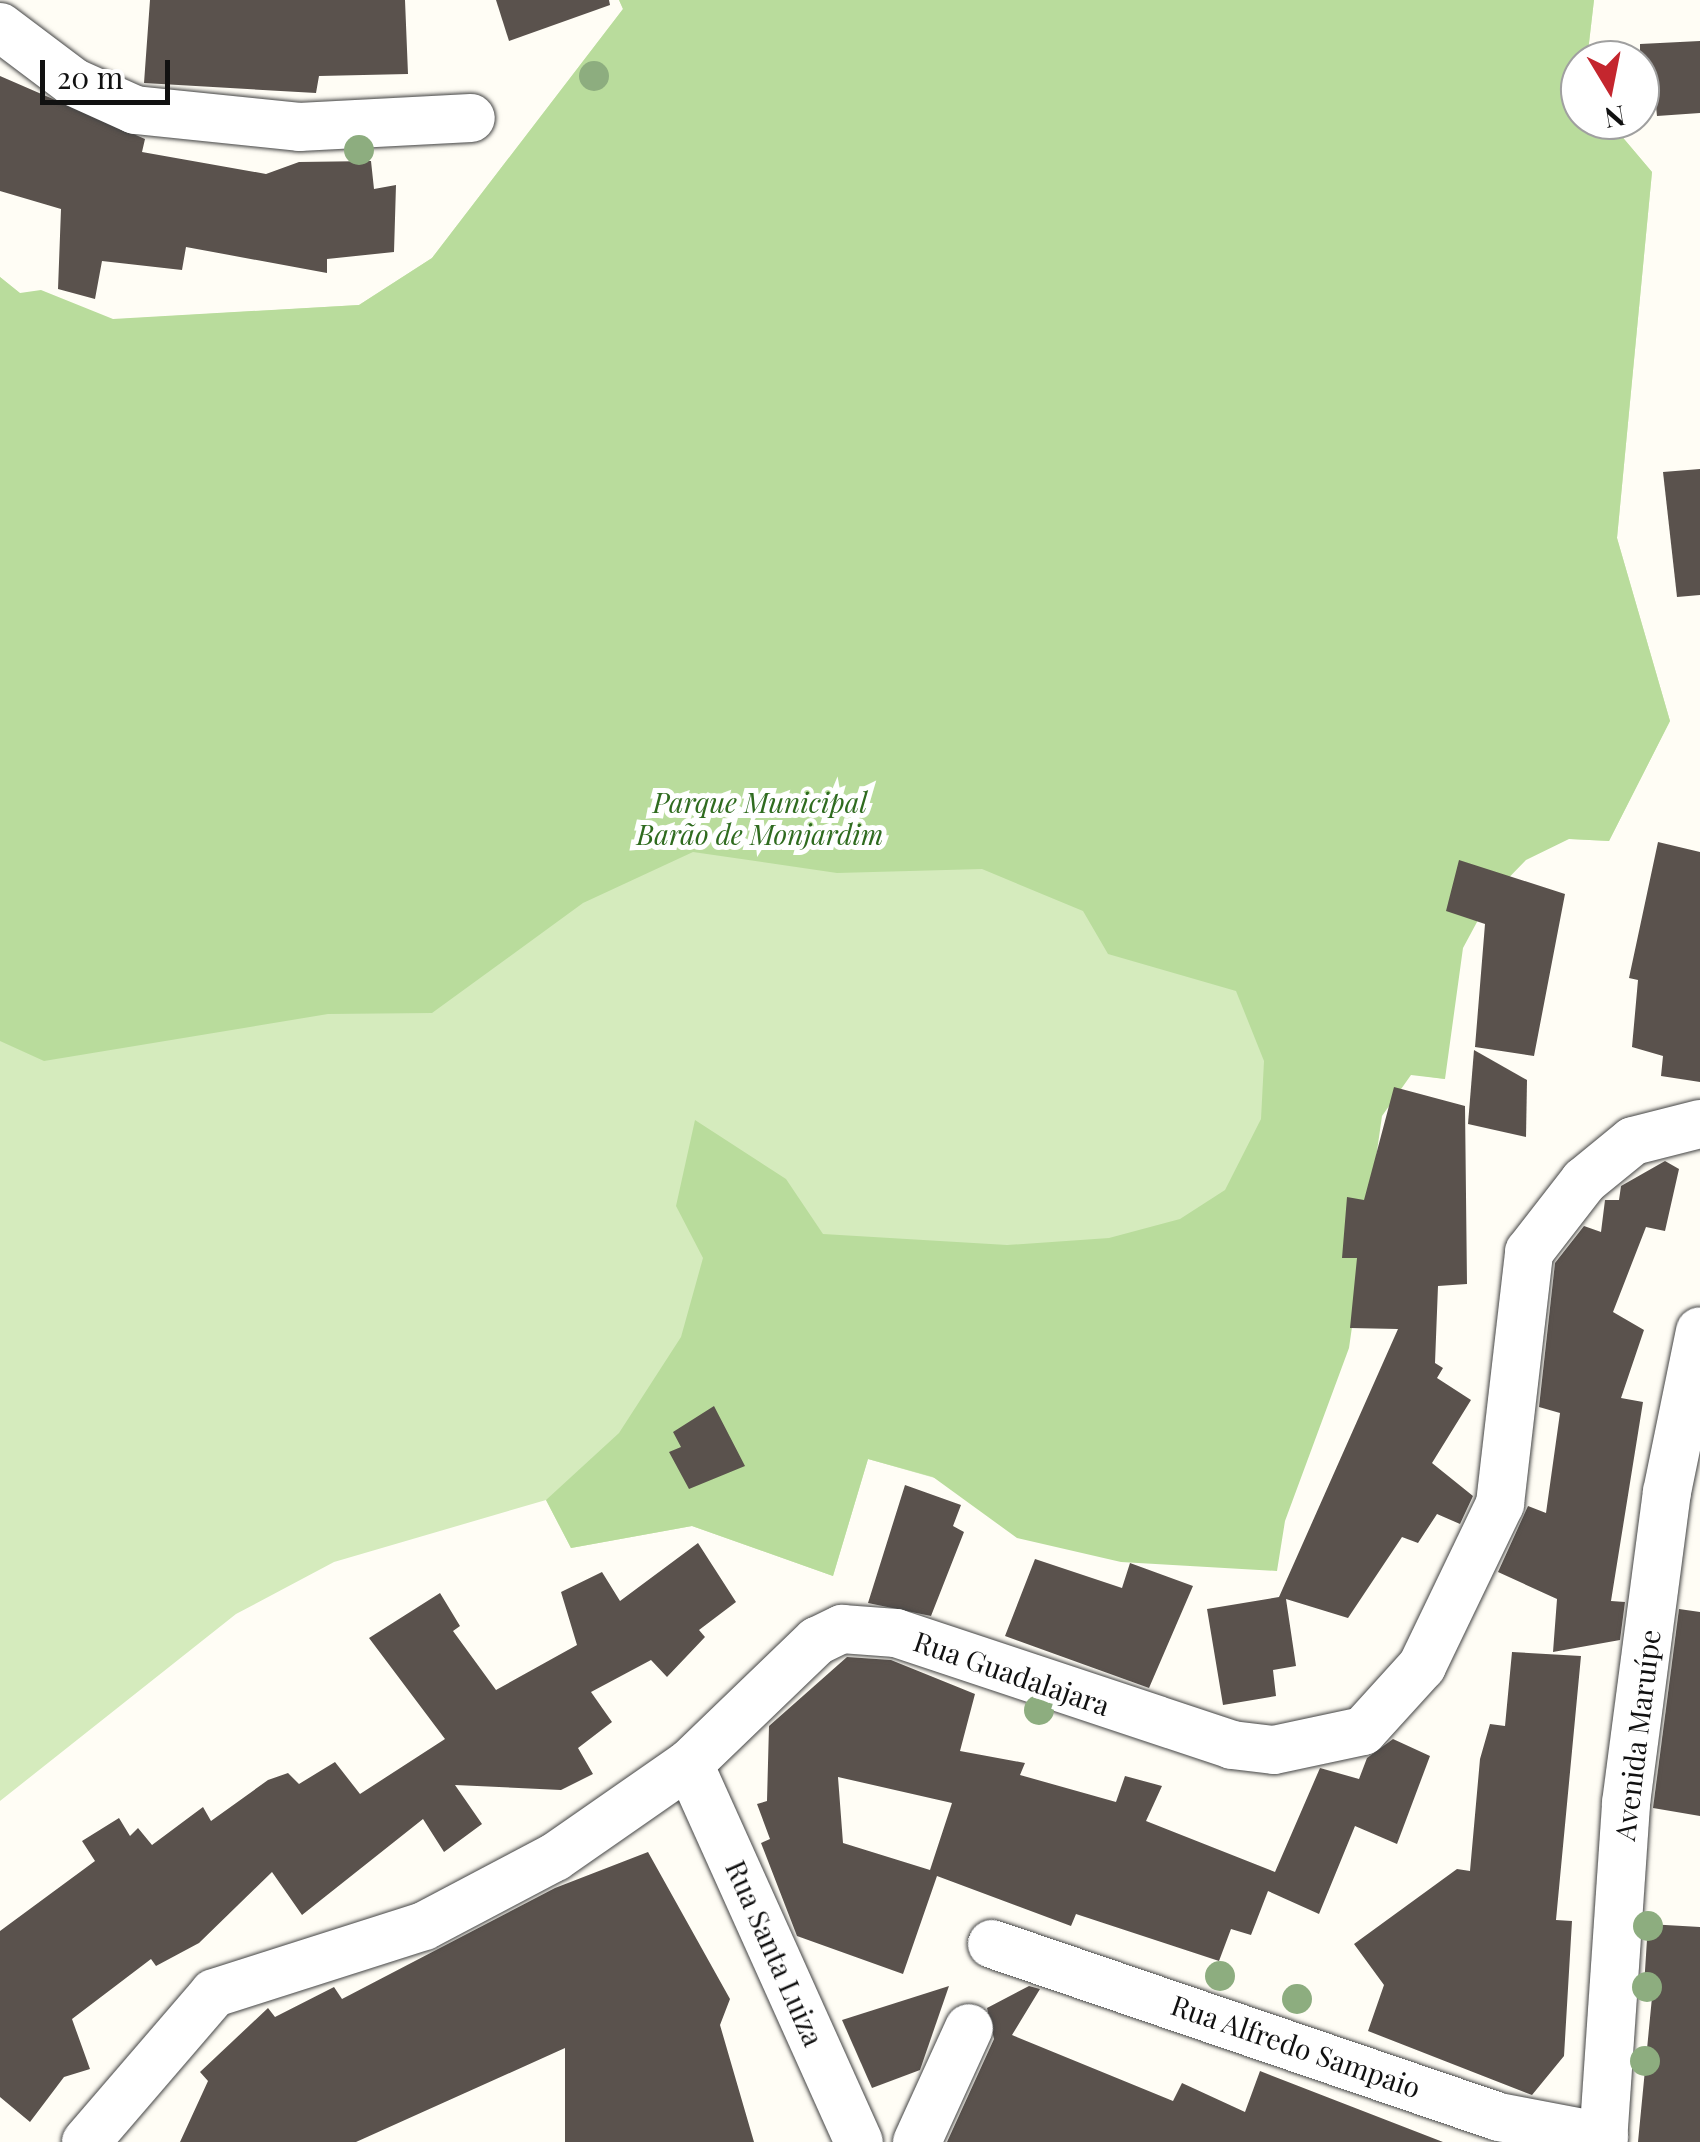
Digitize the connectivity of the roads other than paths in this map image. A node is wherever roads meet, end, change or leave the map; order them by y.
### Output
1 (0, 27) edge
2 (471, 118) dead end
3 (1700, 1124) edge
4 (1700, 1331) edge
5 (689, 1764) junction
6 (992, 1944) dead end
7 (970, 2028) dead end
8 (1482, 2129) edge
9 (1604, 2140) edge
10 (86, 2142) edge
11 (859, 2142) edge
12 (917, 2142) edge

1 - 2 street
3 - 5 street, Rua Guadalajara
4 - 9 street, Avenida Maruípe
5 - 10 street, Rua Guadalajara
5 - 11 street, Rua Santa Luiza
6 - 8 street, Rua Alfredo Sampaio
7 - 12 street
8 - 9 street, Rua Alfredo Sampaio

